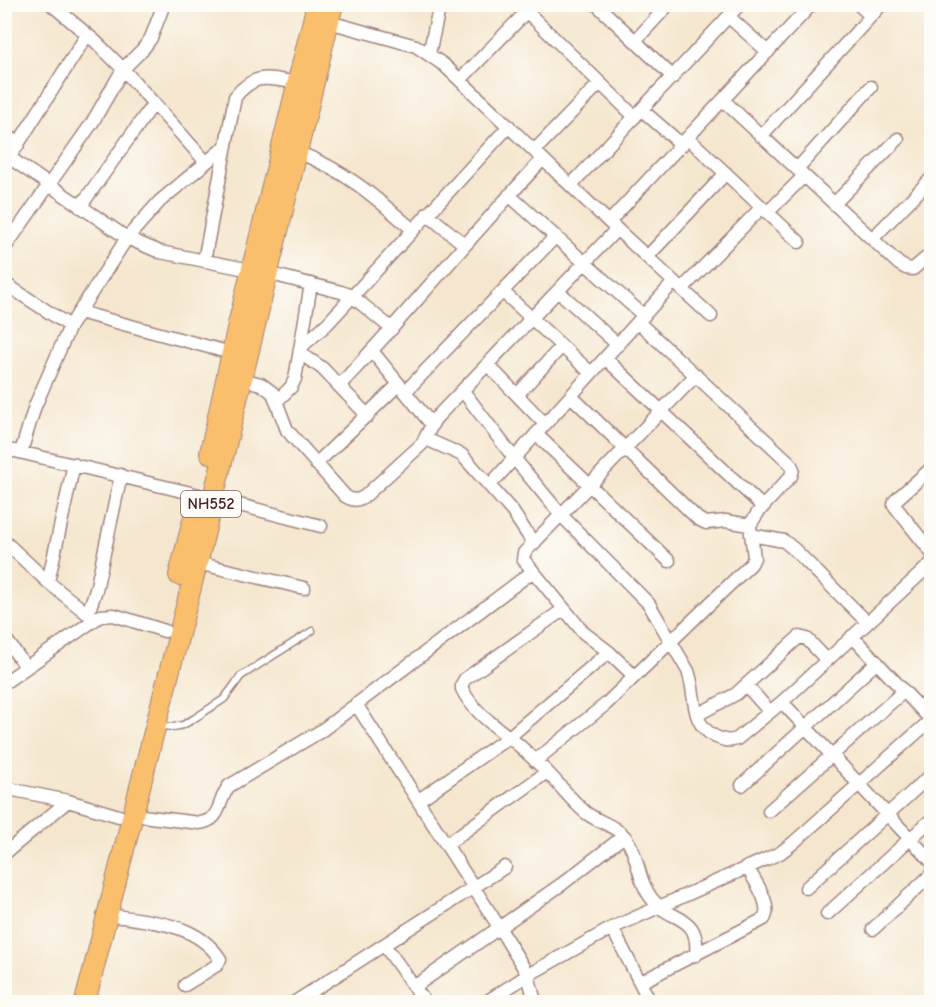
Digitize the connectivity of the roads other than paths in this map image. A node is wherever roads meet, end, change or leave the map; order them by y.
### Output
1 (51, 4) edge
2 (164, 4) edge
3 (316, 4) edge
4 (440, 4) edge
5 (669, 4) edge
6 (740, 4) edge
7 (812, 4) edge
8 (858, 4) edge
9 (882, 4) edge
10 (598, 5) edge
11 (526, 7) edge
12 (331, 13) edge
13 (871, 16) junction
14 (729, 17) junction
15 (87, 35) junction
16 (635, 41) junction
17 (768, 52) junction
18 (429, 54) junction
19 (123, 69) junction
20 (673, 77) junction
21 (460, 80) junction
22 (297, 83) junction
23 (600, 83) junction
24 (871, 87) dead end
25 (724, 101) junction
26 (154, 103) junction
27 (638, 113) junction
28 (509, 126) junction
29 (4, 131) edge
30 (761, 136) junction
31 (898, 139) dead end
32 (685, 142) junction
33 (18, 145) junction
34 (226, 146) junction
35 (297, 152) junction
36 (539, 154) junction
37 (7, 162) edge
38 (206, 162) junction
39 (801, 172) junction
40 (726, 173) junction
41 (932, 178) edge
42 (50, 185) junction
43 (571, 185) junction
44 (509, 195) junction
45 (834, 204) junction
46 (80, 207) junction
47 (765, 210) junction
48 (428, 214) junction
49 (613, 226) junction
50 (413, 230) junction
51 (556, 236) junction
52 (127, 238) junction
53 (872, 239) junction
54 (799, 242) dead end
55 (465, 245) junction
56 (4, 249) edge
57 (932, 252) edge
58 (647, 256) junction
59 (204, 261) junction
60 (585, 262) junction
61 (259, 271) junction
62 (4, 283) edge
63 (311, 284) junction
64 (678, 286) junction
65 (558, 291) junction
66 (503, 292) junction
67 (352, 297) junction
68 (79, 312) junction
69 (711, 316) dead end
70 (531, 319) junction
71 (641, 319) junction
72 (70, 326) junction
73 (392, 329) junction
74 (618, 345) junction
75 (561, 346) junction
76 (300, 350) junction
77 (372, 351) junction
78 (231, 353) junction
79 (605, 358) junction
80 (488, 365) junction
81 (591, 373) junction
82 (696, 375) junction
83 (241, 379) junction
84 (339, 386) junction
85 (402, 389) junction
86 (463, 391) junction
87 (517, 395) junction
88 (571, 396) junction
89 (277, 401) junction
90 (661, 413) junction
91 (368, 416) junction
92 (432, 424) junction
93 (541, 429) junction
94 (426, 439) junction
95 (626, 449) junction
96 (21, 452) junction
97 (4, 454) edge
98 (514, 458) junction
99 (74, 464) junction
100 (316, 464) junction
101 (932, 468) edge
102 (121, 475) junction
103 (489, 484) junction
104 (592, 485) junction
105 (206, 497) junction
106 (763, 507) junction
107 (562, 516) junction
108 (321, 526) dead end
109 (750, 530) junction
110 (927, 539) edge
111 (4, 541) edge
112 (534, 544) junction
113 (932, 553) edge
114 (669, 561) dead end
115 (197, 562) junction
116 (932, 563) edge
117 (532, 572) junction
118 (48, 582) junction
119 (304, 588) dead end
120 (564, 609) junction
121 (91, 616) junction
122 (867, 622) junction
123 (165, 631) junction
124 (312, 631) dead end
125 (852, 636) junction
126 (4, 637) edge
127 (671, 642) junction
128 (609, 652) junction
129 (827, 660) junction
130 (877, 662) junction
131 (26, 668) junction
132 (634, 676) junction
133 (4, 683) edge
134 (746, 685) junction
135 (904, 691) junction
136 (782, 702) junction
137 (356, 704) junction
138 (770, 712) junction
139 (697, 715) junction
140 (931, 720) edge
141 (156, 725) junction
142 (806, 728) junction
143 (509, 737) junction
144 (832, 754) junction
145 (535, 761) junction
146 (547, 772) junction
147 (932, 774) edge
148 (860, 784) junction
149 (741, 785) dead end
150 (4, 788) edge
151 (419, 800) junction
152 (68, 801) junction
153 (769, 811) dead end
154 (887, 814) junction
155 (127, 816) junction
156 (932, 819) edge
157 (624, 836) junction
158 (910, 839) junction
159 (447, 844) junction
160 (4, 854) edge
161 (932, 862) edge
162 (505, 867) dead end
163 (747, 867) junction
164 (932, 874) edge
165 (475, 887) junction
166 (806, 888) dead end
167 (659, 905) junction
168 (827, 914) dead end
169 (108, 915) junction
170 (499, 927) junction
171 (612, 928) junction
172 (873, 929) dead end
173 (385, 946) junction
174 (696, 956) junction
175 (528, 975) junction
176 (641, 982) junction
177 (185, 985) dead end
178 (414, 987) junction
179 (72, 1002) edge
180 (85, 1002) edge
181 (295, 1002) edge
182 (425, 1002) edge
183 (486, 1002) edge
184 (535, 1002) edge
185 (650, 1002) edge

1 - 15 street
2 - 19 street
3 - 22 highway, NH552
4 - 18 street
5 - 16 street
6 - 14 street
7 - 17 street
8 - 13 street
9 - 13 street
10 - 16 street
11 - 21 street
11 - 23 street
12 - 18 street
12 - 35 highway, NH552
13 - 30 street
14 - 17 street
14 - 20 street
15 - 19 street
15 - 33 street
16 - 20 street
17 - 25 street
18 - 21 street
19 - 26 street
19 - 42 street
20 - 27 street
21 - 28 street
22 - 34 street
22 - 61 highway, NH552
23 - 27 street
23 - 36 street
24 - 39 street
25 - 30 street
25 - 32 street
26 - 38 street
26 - 46 street
27 - 32 street
27 - 43 street
28 - 36 street
28 - 48 street
29 - 33 street
30 - 39 street
31 - 45 street
32 - 40 street
32 - 49 street
33 - 37 street
34 - 38 street
34 - 59 street
35 - 50 street
35 - 61 highway, NH552
36 - 43 street
36 - 44 street
37 - 42 street
38 - 52 street
39 - 45 street
39 - 47 street
40 - 47 street
40 - 58 street
41 - 53 street
42 - 46 street
42 - 56 street
43 - 49 street
44 - 51 street
44 - 55 street
45 - 53 street
46 - 52 street
47 - 54 street
47 - 64 street
48 - 50 street
48 - 55 street
49 - 58 street
49 - 60 street
50 - 67 street
51 - 60 street
51 - 66 street
52 - 59 street
52 - 68 street
53 - 57 street
55 - 73 street
58 - 64 street
59 - 61 street
60 - 65 street
60 - 71 street
61 - 63 street
61 - 78 highway, NH552
61 - 83 highway, NH552
62 - 72 street
63 - 67 street
63 - 76 street
64 - 69 street
64 - 71 street
65 - 70 street
65 - 74 street
66 - 70 street
66 - 85 street
67 - 73 street
67 - 76 street
68 - 72 street
68 - 78 street
70 - 75 street
70 - 80 street
71 - 74 street
71 - 82 street
72 - 96 street
73 - 77 street
74 - 79 street
75 - 81 street
75 - 87 street
76 - 84 street
76 - 89 street
77 - 84 street
77 - 85 street
78 - 105 highway, NH552
79 - 81 street
79 - 90 street
80 - 86 street
80 - 87 street
81 - 88 street
82 - 90 street
82 - 106 street
83 - 89 street
83 - 105 highway, NH552
84 - 91 street
85 - 91 street
85 - 92 street
86 - 92 street
86 - 98 street
87 - 93 street
88 - 93 street
88 - 95 street
89 - 100 street
90 - 95 street
90 - 106 street
91 - 100 street
92 - 94 street
93 - 98 street
93 - 104 street
94 - 100 street
94 - 103 street
95 - 104 street
95 - 109 street
96 - 97 street
96 - 99 street
98 - 103 street
98 - 107 street
99 - 102 street
99 - 118 street
101 - 110 street
102 - 105 street
102 - 121 street
103 - 112 street
104 - 107 street
104 - 114 street
105 - 108 street
105 - 115 highway, NH552
105 - 123 highway, NH552
106 - 109 street
107 - 112 street
107 - 127 street
109 - 122 street
109 - 127 street
110 - 113 street
111 - 118 street
112 - 117 street
115 - 119 street
115 - 141 highway, NH552
116 - 122 street
117 - 120 street
117 - 137 street
118 - 121 street
120 - 128 street
120 - 143 street
121 - 123 street
121 - 131 street
122 - 125 street
123 - 155 highway, NH552
124 - 141 lane
125 - 129 street
125 - 130 street
126 - 131 street
127 - 132 street
127 - 139 street
128 - 132 street
128 - 143 street
129 - 134 street
129 - 136 street
130 - 135 street
130 - 142 street
131 - 133 street
132 - 145 street
134 - 138 street
134 - 139 street
135 - 140 street
135 - 144 street
136 - 138 street
136 - 142 street
137 - 151 street
137 - 155 street
138 - 139 street
140 - 148 street
141 - 155 highway, NH552
142 - 144 street
142 - 149 street
143 - 145 street
143 - 151 street
144 - 148 street
144 - 153 street
145 - 146 street
146 - 157 street
146 - 159 street
147 - 154 street
148 - 154 street
148 - 163 street
150 - 152 street
151 - 159 street
152 - 155 street
152 - 160 street
154 - 158 street
154 - 166 street
155 - 169 highway, NH552
155 - 179 highway, NH552
156 - 158 street
157 - 167 street
157 - 170 street
158 - 161 street
158 - 168 street
159 - 165 street
162 - 165 street
163 - 167 street
163 - 174 street
164 - 172 street
165 - 170 street
165 - 173 street
167 - 171 street
167 - 174 street
169 - 177 street
169 - 180 highway, NH552
170 - 175 street
170 - 178 street
171 - 175 street
171 - 176 street
173 - 178 street
173 - 181 street
174 - 176 street
175 - 183 street
175 - 184 street
176 - 185 street
178 - 182 street

